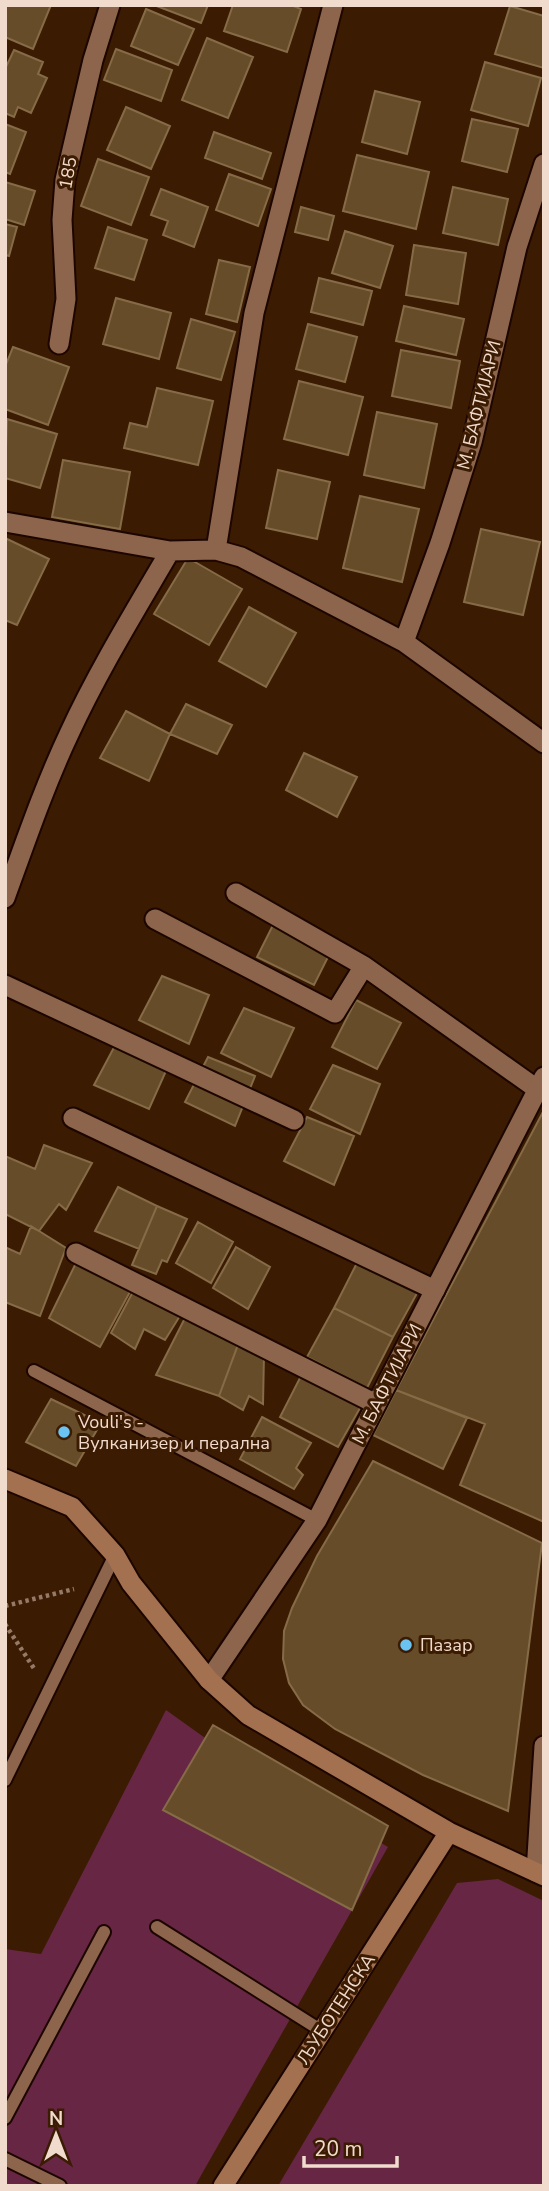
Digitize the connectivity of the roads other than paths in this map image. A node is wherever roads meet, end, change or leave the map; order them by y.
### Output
1 (110, 5) edge
2 (332, 5) edge
3 (544, 164) edge
4 (58, 344) dead end
5 (5, 522) edge
6 (216, 550) junction
7 (170, 551) junction
8 (404, 642) junction
9 (544, 743) edge
10 (236, 893) dead end
11 (5, 898) edge
12 (155, 919) dead end
13 (364, 966) junction
14 (5, 985) edge
15 (541, 1083) edge
16 (74, 1118) dead end
17 (294, 1120) dead end
18 (76, 1253) dead end
19 (435, 1290) junction
20 (34, 1371) dead end
21 (376, 1404) junction
22 (5, 1479) edge
23 (317, 1520) junction
24 (115, 1555) junction
25 (209, 1680) junction
26 (544, 1746) edge
27 (5, 1780) edge
28 (449, 1832) junction
29 (540, 1874) edge
30 (158, 1927) dead end
31 (104, 1932) dead end
32 (322, 2031) junction
33 (5, 2118) edge
34 (5, 2160) edge
35 (60, 2186) edge
36 (223, 2186) edge

1 - 4 street, 185
2 - 6 street
3 - 8 street, М. БАФТИЈАРИ
5 - 7 street
6 - 7 street
6 - 8 street
7 - 11 street
8 - 9 street
10 - 13 street
12 - 13 street
13 - 15 street
14 - 17 street
15 - 19 street, М. БАФТИЈАРИ
16 - 19 street
18 - 21 street
19 - 21 street, М. БАФТИЈАРИ
20 - 23 lane
21 - 23 street, М. БАФТИЈАРИ
22 - 24 main road
23 - 25 street, М. БАФТИЈАРИ
24 - 25 main road
24 - 27 lane
25 - 28 main road
26 - 29 street
28 - 29 main road
28 - 32 main road, ЉУБОТЕНСКА
30 - 32 lane
31 - 33 lane
32 - 36 main road, ЉУБОТЕНСКА
34 - 35 lane

